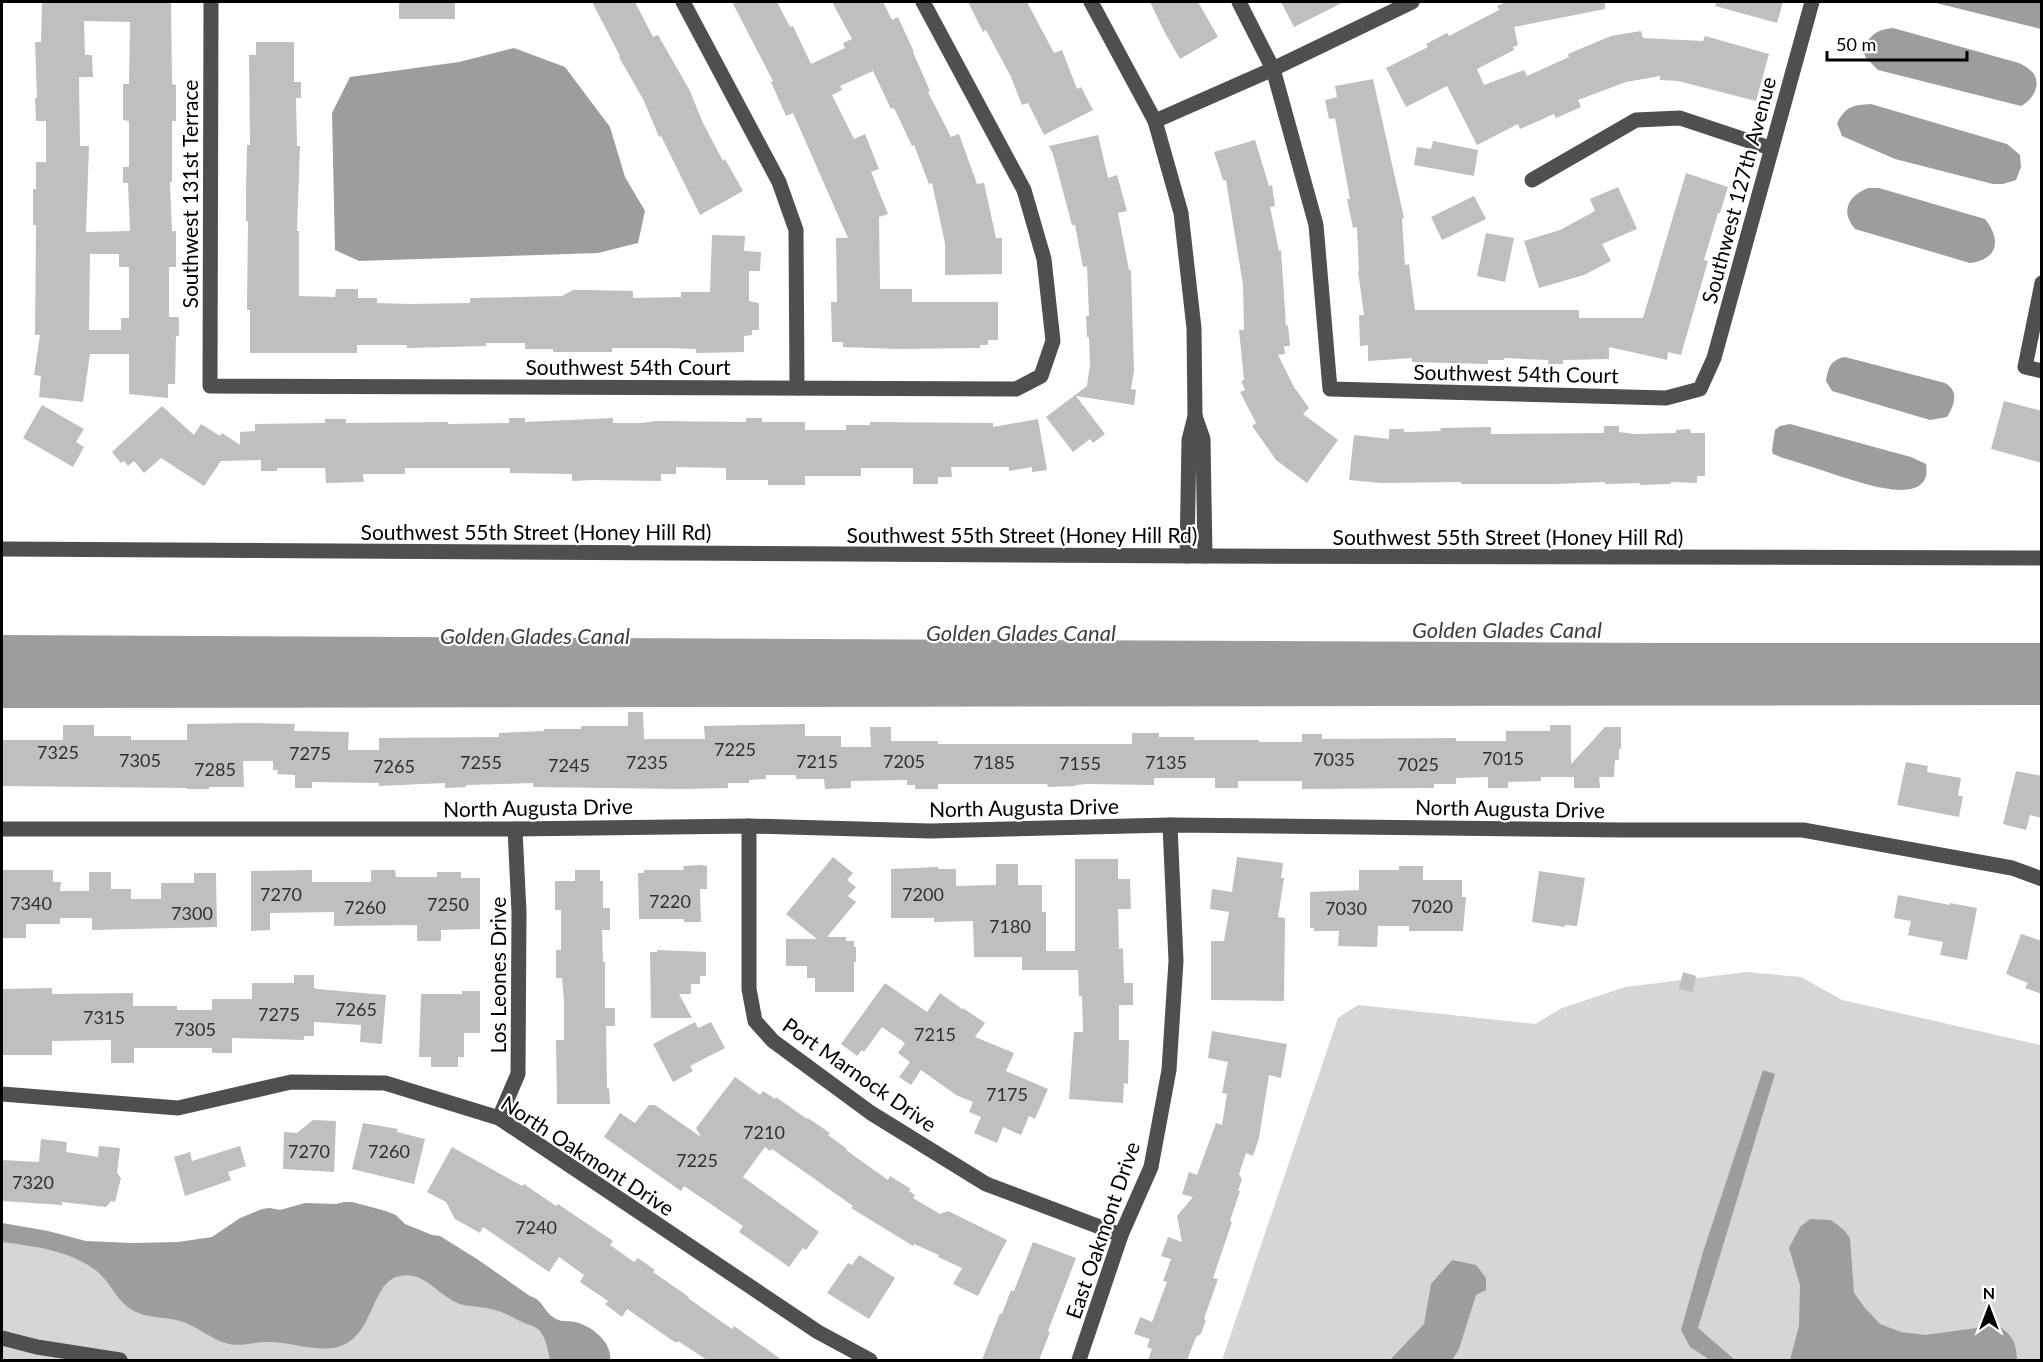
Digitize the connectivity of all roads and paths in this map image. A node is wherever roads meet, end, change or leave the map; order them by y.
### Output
1 (211, 2) edge
2 (683, 2) edge
3 (923, 2) edge
4 (1091, 2) edge
5 (1239, 2) edge
6 (1412, 2) edge
7 (1812, 2) edge
8 (1273, 69) junction
9 (1155, 121) junction
10 (1770, 148) junction
11 (1532, 180) dead end
12 (2042, 283) edge
13 (2042, 371) edge
14 (210, 386) joint
15 (797, 388) junction
16 (1700, 389) joint
17 (1195, 416) junction
18 (2, 549) edge
19 (1187, 556) junction
20 (1205, 556) junction
21 (2042, 558) edge
22 (1170, 825) junction
23 (750, 826) junction
24 (515, 829) junction
25 (2, 830) edge
26 (2042, 879) edge
27 (2, 1094) edge
28 (499, 1118) junction
29 (1121, 1235) junction
30 (2, 1338) edge
31 (120, 1360) edge
32 (870, 1360) edge
33 (1079, 1360) edge

1 - 14 street, Southwest 131st Terrace
2 - 15 street
3 - 15 street, Southwest 54th Court
4 - 9 street
5 - 8 street
6 - 8 street
7 - 10 street, Southwest 127th Avenue
8 - 9 street
8 - 16 street, Southwest 54th Court
9 - 17 street
10 - 11 street
10 - 16 street, Southwest 127th Avenue
12 - 13 street
14 - 15 street, Southwest 54th Court
17 - 19 street
17 - 20 street
18 - 19 street, Southwest 55th Street (Honey Hill Rd)
19 - 20 street, Southwest 55th Street (Honey Hill Rd)
20 - 21 street, Southwest 55th Street (Honey Hill Rd)
22 - 23 street, North Augusta Drive
22 - 26 street, North Augusta Drive
22 - 29 street, East Oakmont Drive
23 - 24 street, North Augusta Drive
23 - 29 street, Port Marnock Drive
24 - 25 street, North Augusta Drive
24 - 28 street, Los Leones Drive
27 - 28 street, North Oakmont Drive
28 - 32 street, North Oakmont Drive
29 - 33 street, East Oakmont Drive
30 - 31 street

